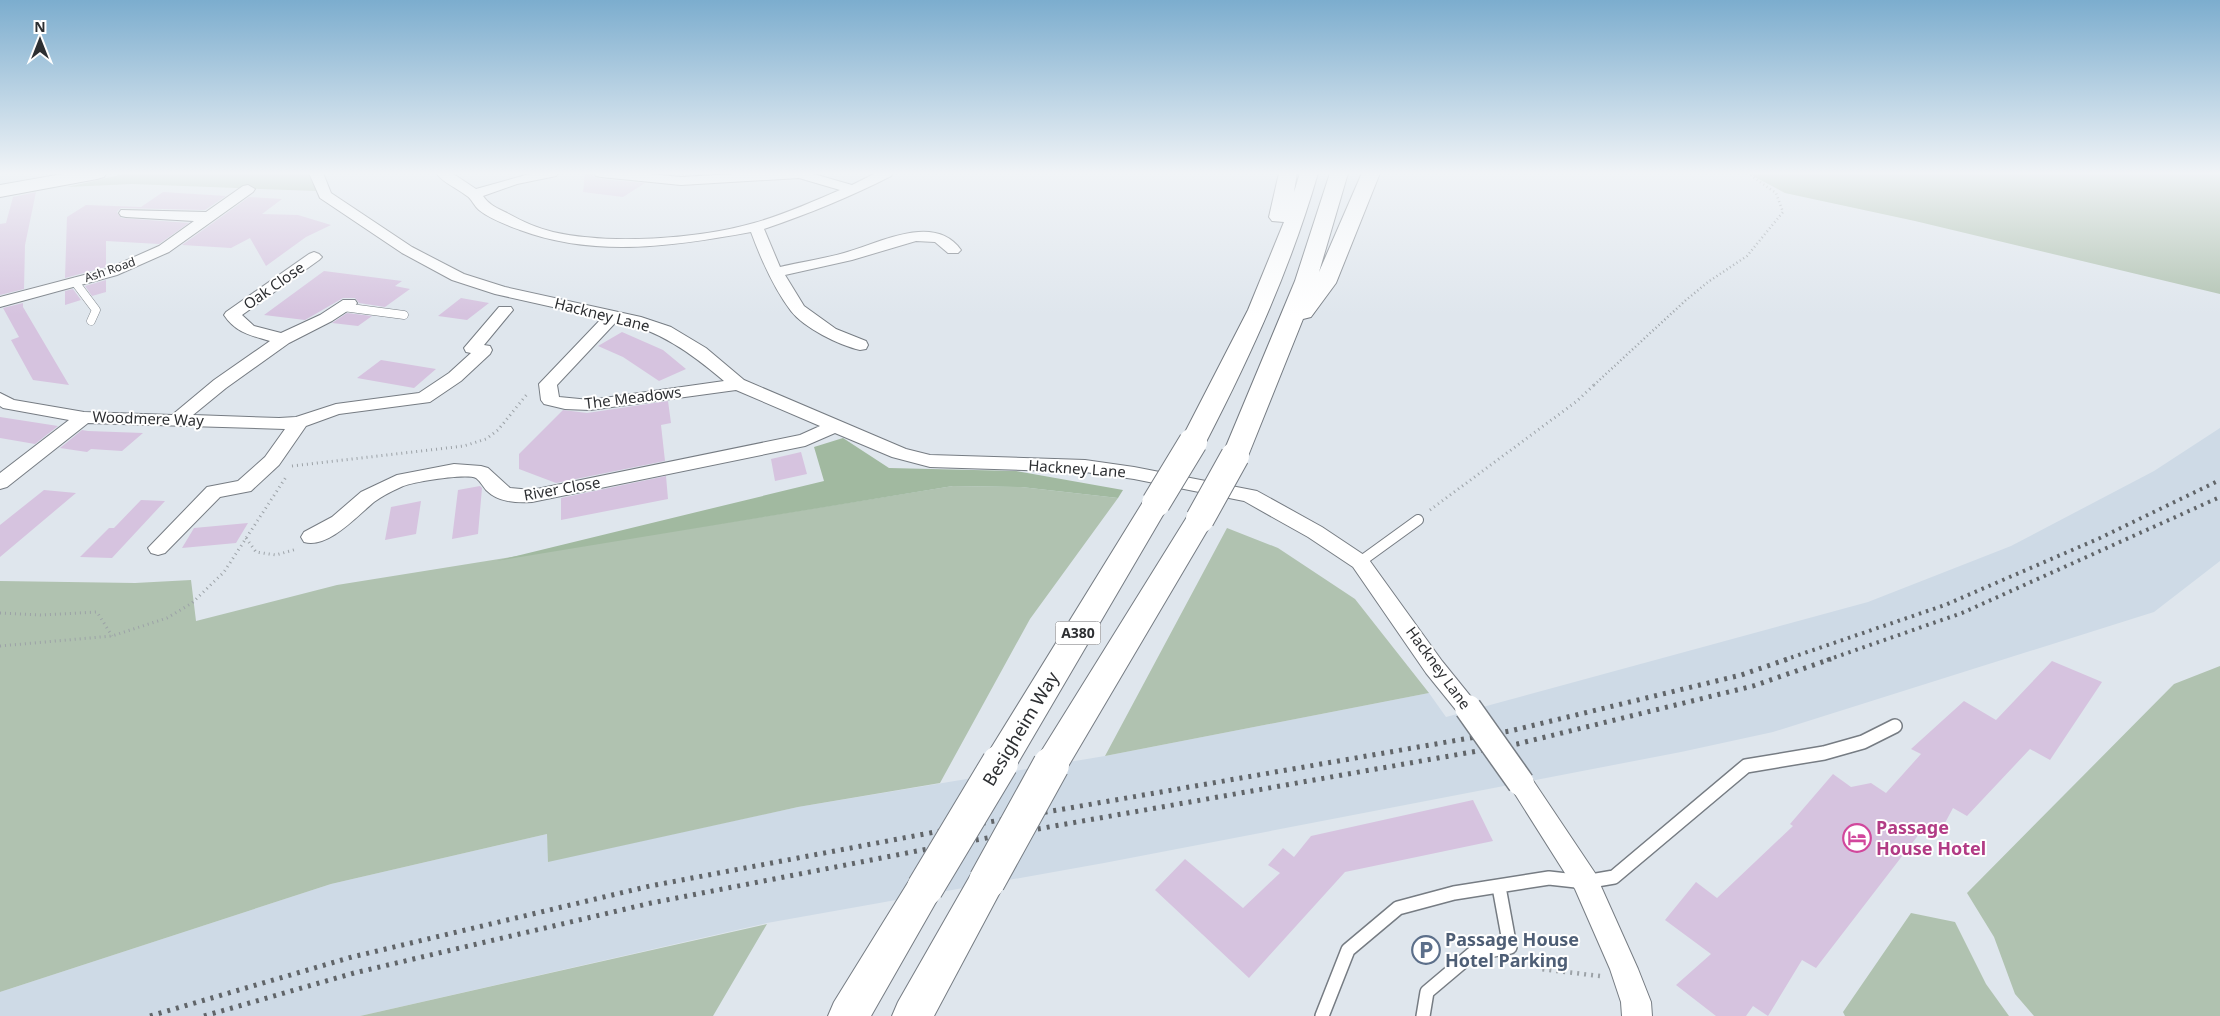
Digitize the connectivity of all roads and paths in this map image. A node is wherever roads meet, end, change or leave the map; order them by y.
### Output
1 (206, 220) edge
2 (364, 220) edge
3 (509, 220) edge
4 (775, 220) edge
5 (1278, 220) edge
6 (1293, 220) edge
7 (1327, 220) edge
8 (1351, 220) edge
9 (1776, 220) edge
10 (928, 225) dead end
11 (756, 227) junction
12 (938, 238) junction
13 (953, 250) dead end
14 (314, 257) dead end
15 (776, 272) junction
16 (75, 282) junction
17 (1272, 283) junction
18 (0, 302) edge
19 (346, 305) joint
20 (505, 310) dead end
21 (404, 315) dead end
22 (614, 315) junction
23 (91, 321) dead end
24 (1288, 332) junction
25 (283, 339) junction
26 (860, 346) dead end
27 (548, 384) junction
28 (738, 384) junction
29 (0, 398) edge
30 (84, 417) junction
31 (175, 420) junction
32 (299, 422) junction
33 (834, 426) junction
34 (0, 483) edge
35 (1418, 520) joint
36 (311, 537) joint
37 (246, 538) junction
38 (158, 548) dead end
39 (1360, 562) junction
40 (0, 614) edge
41 (112, 636) junction
42 (0, 646) edge
43 (1895, 726) dead end
44 (1585, 882) junction
45 (1499, 886) junction
46 (1510, 947) junction
47 (1624, 969) junction
48 (848, 1016) edge
49 (912, 1016) edge
50 (1322, 1016) edge
51 (1423, 1016) edge
52 (1638, 1016) edge

1 - 16 street, Ash Road
2 - 22 street, Hackney Lane
3 - 11 street
4 - 11 street
5 - 17 main road, A380
6 - 17 main road, A380
7 - 24 main road, A380
8 - 24 main road, A380
9 - 35 path
10 - 12 street
11 - 15 street
12 - 13 street
12 - 15 street
14 - 25 street, Oak Close
15 - 26 street
16 - 18 street, Ash Road
16 - 23 lane
17 - 48 main road, Besigheim Way / A380, bridge
19 - 21 lane
19 - 25 street
20 - 32 street, Woodmere Way
22 - 27 street
22 - 28 street, Hackney Lane
24 - 49 main road, A380, bridge
25 - 31 street
27 - 28 street, The Meadows
27 - 37 path
28 - 33 street, Hackney Lane
29 - 30 street, Woodmere Way
30 - 31 street, Woodmere Way
30 - 34 street
31 - 32 street, Woodmere Way
32 - 38 street
33 - 36 street, River Close
33 - 39 street, Hackney Lane
35 - 39 lane
36 - 37 path
37 - 41 path
39 - 44 street, Hackney Lane, bridge
40 - 41 path
41 - 42 path
43 - 44 lane
44 - 45 lane
44 - 47 street, Hackney Lane
45 - 46 lane
45 - 50 lane
46 - 47 path
46 - 51 lane
47 - 52 street, Hackney Lane

